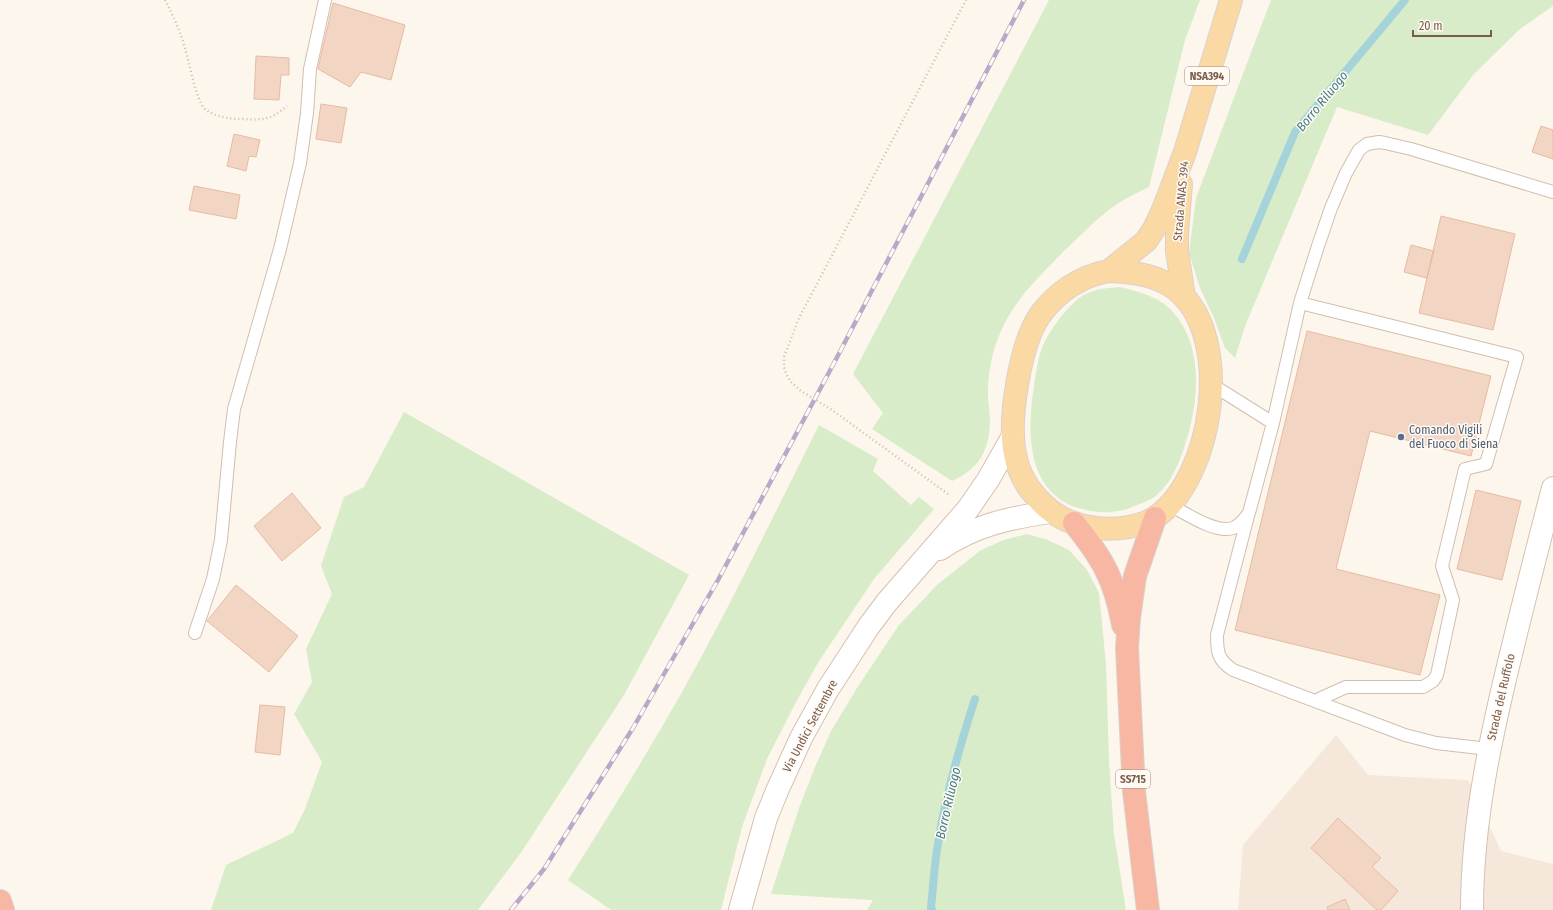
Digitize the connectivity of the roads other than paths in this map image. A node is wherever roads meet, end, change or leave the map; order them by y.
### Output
1 (325, 0) edge
2 (1231, 0) edge
3 (1185, 152) junction
4 (1553, 192) edge
5 (1109, 271) junction
6 (1184, 296) junction
7 (1300, 303) junction
8 (1211, 384) junction
9 (1272, 422) junction
10 (1013, 436) junction
11 (1553, 488) edge
12 (1162, 511) junction
13 (1050, 512) junction
14 (1249, 513) junction
15 (1074, 524) junction
16 (920, 564) junction
17 (195, 632) dead end
18 (1127, 648) junction
19 (1317, 700) junction
20 (1489, 749) junction
21 (0, 901) edge
22 (3, 910) edge
23 (740, 910) edge
24 (1148, 910) edge
25 (1472, 910) edge

1 - 17 lane
2 - 3 main road, Strada ANAS 394 / NSA394
3 - 5 main road, Strada ANAS 394 / NSA394
3 - 6 main road, Strada ANAS 394 / NSA394
4 - 7 lane
5 - 6 main road, Strada ANAS 394
5 - 10 main road, Strada ANAS 394
6 - 8 main road, Strada ANAS 394
7 - 9 lane
7 - 19 lane
8 - 9 lane
8 - 12 main road, Strada ANAS 394
9 - 14 lane
10 - 13 main road, Strada ANAS 394
10 - 16 main road, Via Undici Settembre
11 - 20 main road, Strada del Ruffolo
12 - 14 lane
12 - 15 main road, Strada ANAS 394
12 - 18 highway, SS715
13 - 15 main road, Strada ANAS 394
13 - 16 main road, Via Undici Settembre
14 - 19 lane
15 - 18 highway, SS715
16 - 23 main road, Via Undici Settembre
18 - 24 highway, SS715
19 - 20 lane
20 - 25 main road, Strada del Ruffolo
21 - 22 highway

